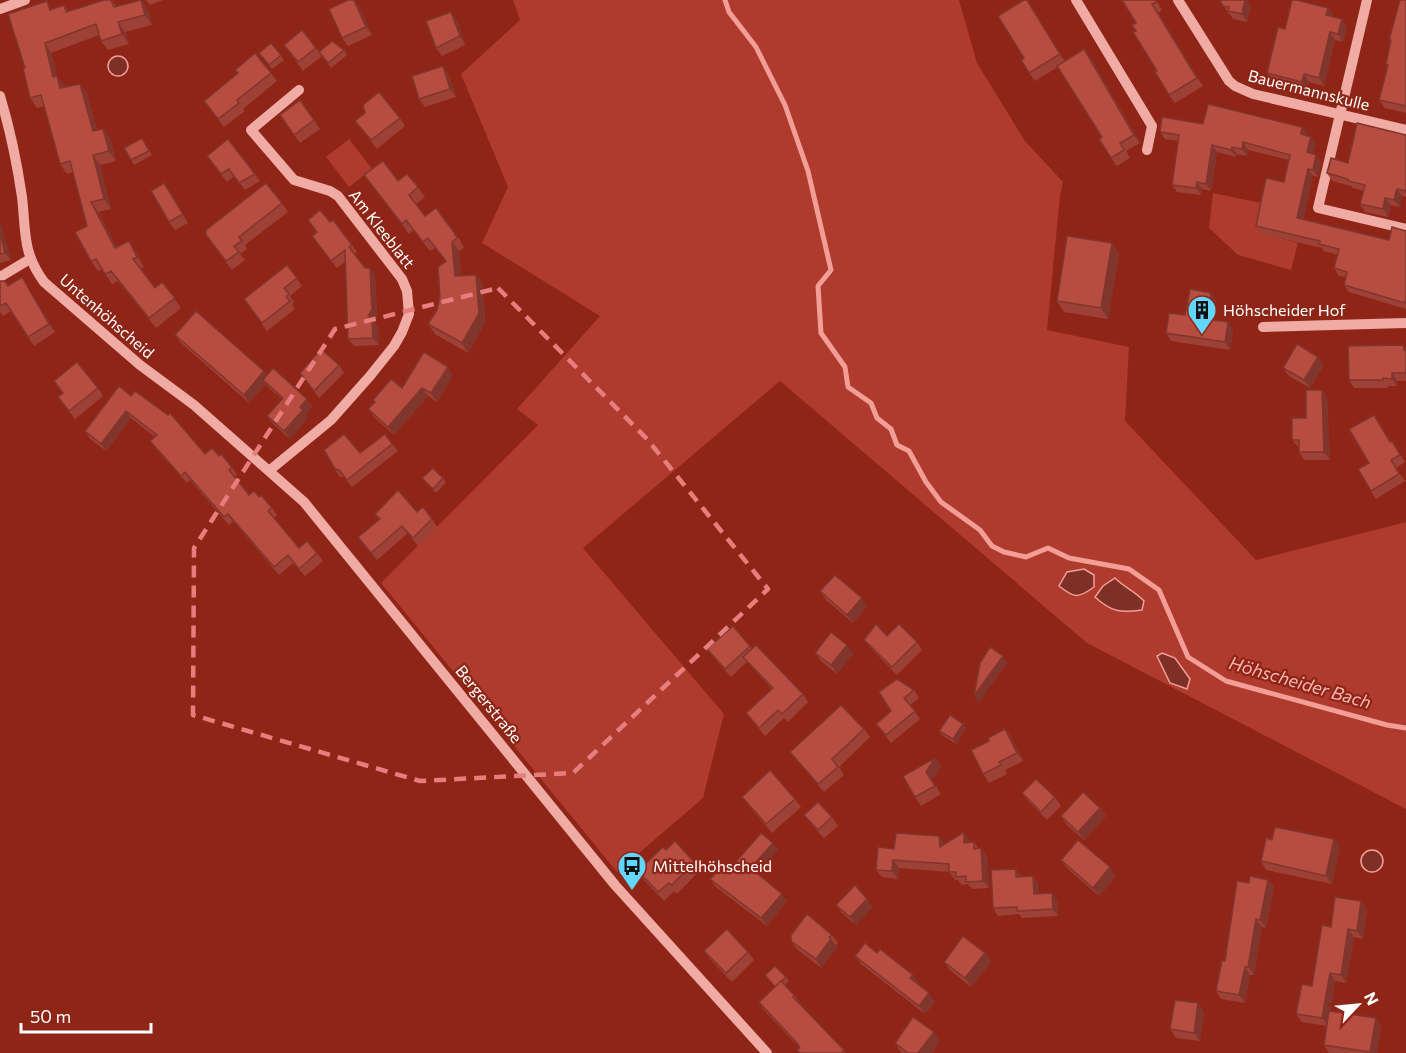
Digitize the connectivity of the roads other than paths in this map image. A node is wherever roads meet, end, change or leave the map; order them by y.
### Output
1 (25, 0) edge
2 (1076, 0) edge
3 (1178, 0) edge
4 (1367, 0) edge
5 (0, 9) edge
6 (299, 90) dead end
7 (0, 96) edge
8 (1339, 113) junction
9 (1406, 130) edge
10 (1147, 150) dead end
11 (1406, 229) edge
12 (30, 259) junction
13 (0, 278) edge
14 (1406, 323) edge
15 (1263, 327) dead end
16 (173, 389) joint
17 (270, 470) junction
18 (767, 1053) edge

1 - 5 street
2 - 10 street
3 - 8 street, Bauermannskulle
4 - 8 street
6 - 17 street, Am Kleeblatt
7 - 12 street, Untenhöhscheid
8 - 9 street, Bauermannskulle
8 - 11 street
12 - 13 street
12 - 16 street, Untenhöhscheid
14 - 15 street
16 - 17 street, Bergerstraße
17 - 18 street, Bergerstraße

